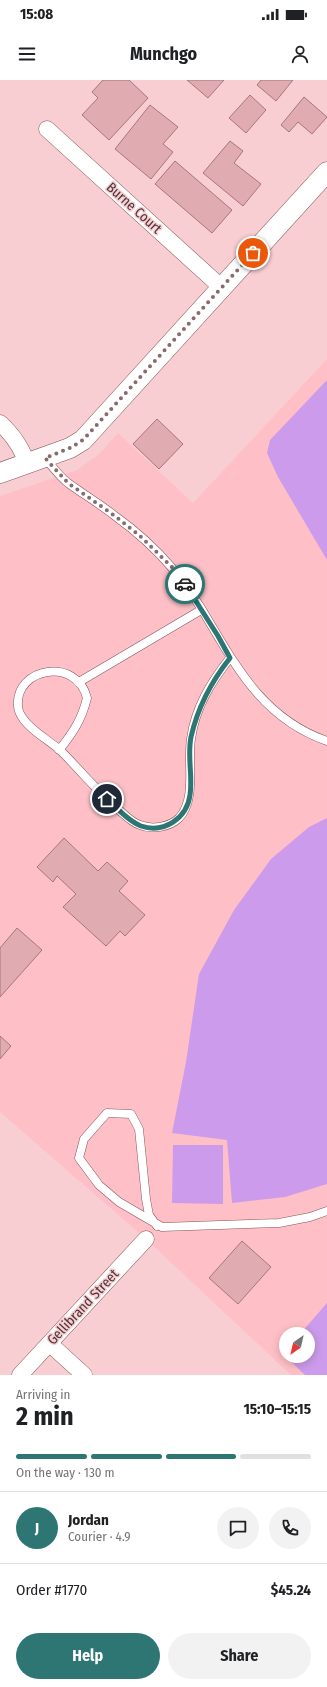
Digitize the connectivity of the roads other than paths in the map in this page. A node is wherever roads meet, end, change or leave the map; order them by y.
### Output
1 (47, 130) dead end
2 (327, 172) edge
3 (221, 287) junction
4 (0, 423) edge
5 (36, 461) junction
6 (0, 474) edge
7 (201, 610) junction
8 (230, 658) junction
9 (79, 682) junction
10 (327, 741) edge
11 (59, 750) junction
12 (327, 1210) edge
13 (157, 1226) junction
14 (146, 1240) joint
15 (50, 1344) junction
16 (20, 1375) edge
17 (84, 1375) edge

1 - 3 street, Burne Court
2 - 3 street
3 - 5 street
4 - 5 street
5 - 6 street
5 - 7 lane
7 - 8 lane
7 - 9 lane
8 - 10 lane
8 - 11 lane
9 - 11 lane
9 - 11 lane
12 - 13 lane
13 - 13 lane
13 - 14 lane
14 - 15 street, Gellibrand Street
15 - 16 street, Gellibrand Street
15 - 17 street

